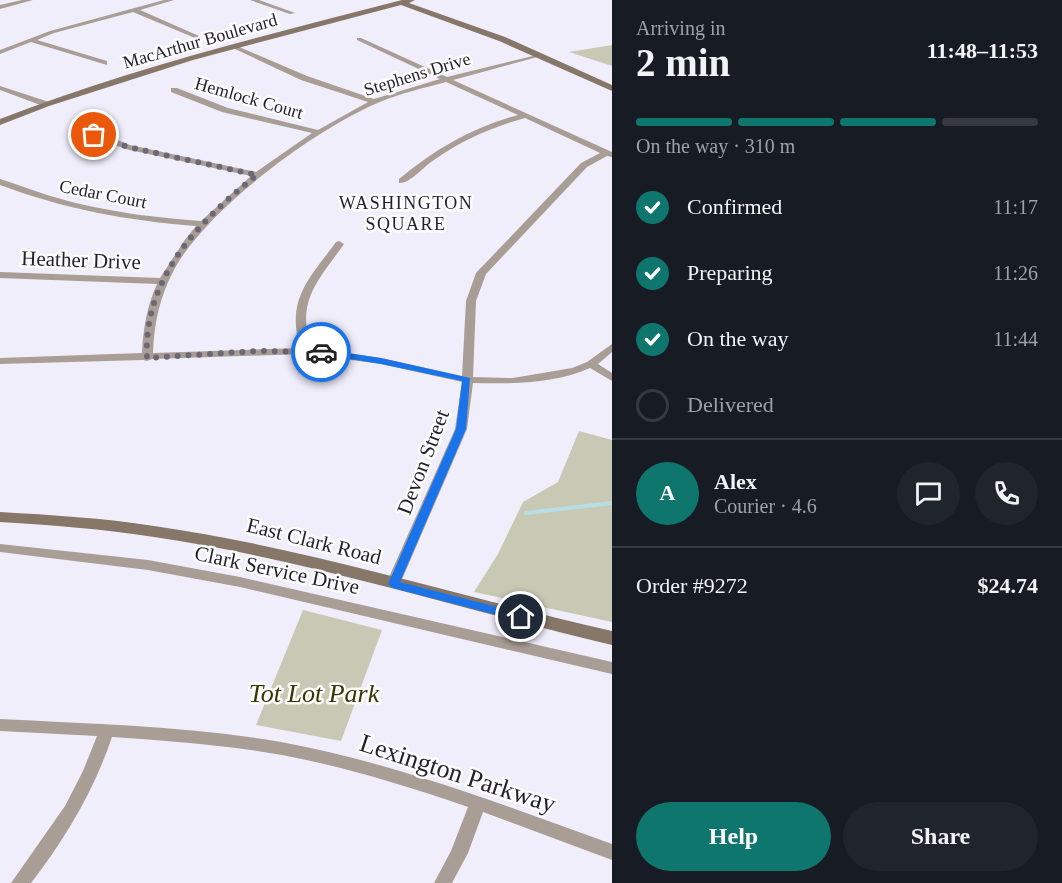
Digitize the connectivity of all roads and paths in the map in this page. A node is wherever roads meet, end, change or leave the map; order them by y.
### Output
1 (30, 0) edge
2 (171, 0) edge
3 (253, 0) edge
4 (402, 1) edge
5 (0, 7) edge
6 (133, 10) junction
7 (291, 13) dead end
8 (196, 36) dead end
9 (30, 39) junction
10 (359, 39) dead end
11 (235, 47) junction
12 (0, 52) edge
13 (539, 55) junction
14 (104, 63) dead end
15 (447, 79) junction
16 (0, 88) edge
17 (612, 88) edge
18 (174, 90) dead end
19 (374, 101) junction
20 (46, 104) junction
21 (523, 116) junction
22 (0, 122) edge
23 (75, 126) dead end
24 (317, 132) junction
25 (609, 154) edge
26 (257, 175) junction
27 (402, 181) dead end
28 (0, 182) edge
29 (202, 224) junction
30 (339, 244) dead end
31 (0, 275) edge
32 (162, 281) junction
33 (612, 347) edge
34 (306, 351) junction
35 (147, 358) junction
36 (0, 361) edge
37 (591, 364) junction
38 (612, 378) edge
39 (467, 380) junction
40 (0, 517) edge
41 (0, 548) edge
42 (393, 584) junction
43 (612, 638) edge
44 (612, 668) edge
45 (0, 725) edge
46 (107, 730) junction
47 (478, 803) junction
48 (612, 852) edge
49 (20, 883) edge
50 (443, 883) edge

1 - 5 street
2 - 6 street
3 - 7 street
4 - 11 street, MacArthur Boulevard
4 - 13 street
6 - 8 street
6 - 9 street
9 - 12 street
9 - 14 street
10 - 15 street
11 - 19 street
11 - 20 street, MacArthur Boulevard
13 - 15 street, Stephens Drive
13 - 17 street
15 - 19 street, Stephens Drive
15 - 21 street
16 - 20 street
18 - 24 street, Hemlock Court
19 - 24 street, Stephens Drive
20 - 22 street, MacArthur Boulevard
21 - 25 street
21 - 27 street
23 - 26 street
24 - 26 street, Stephens Drive
25 - 39 street, Devon Street
26 - 29 street, Stephens Drive
28 - 29 street, Cedar Court
29 - 32 street, Stephens Drive
30 - 34 street
31 - 32 street, Heather Drive
32 - 35 street, Stephens Drive
33 - 37 street
34 - 35 street
34 - 39 street
35 - 36 street
37 - 38 street
37 - 39 street
39 - 42 street, Devon Street
40 - 42 street, East Clark Road
41 - 44 street, Clark Service Drive
42 - 43 street, East Clark Road
45 - 46 street, Lexington Parkway
46 - 47 street, Lexington Parkway
46 - 49 street
47 - 48 street, Lexington Parkway
47 - 50 street

